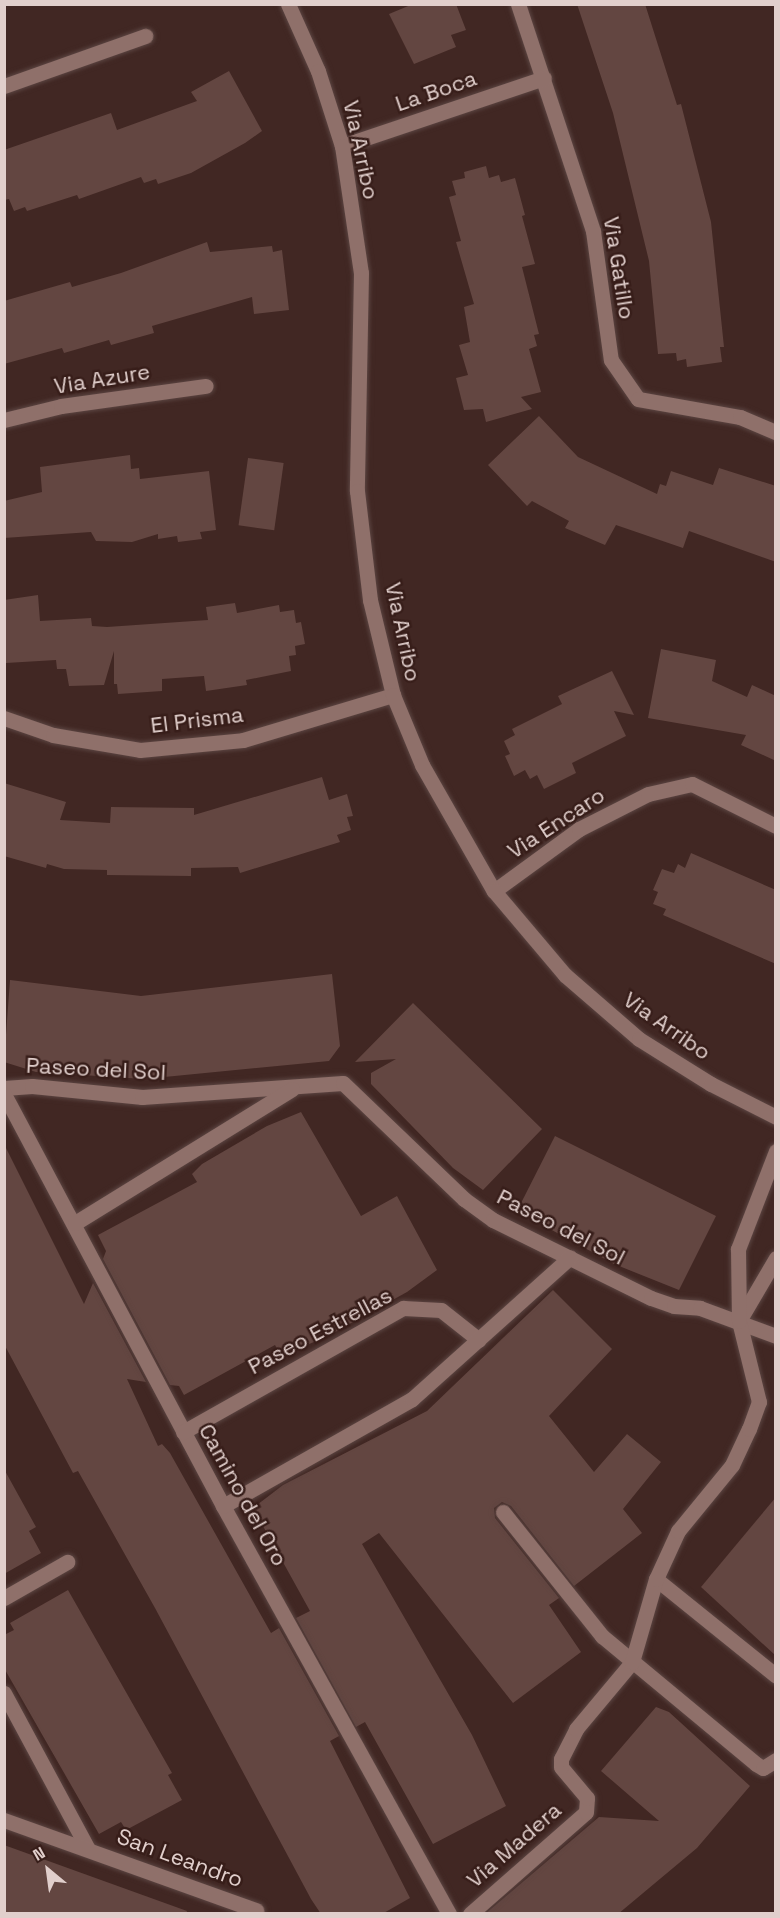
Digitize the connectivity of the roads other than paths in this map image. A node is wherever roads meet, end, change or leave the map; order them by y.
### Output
1 (288, 4) edge
2 (518, 4) edge
3 (145, 36) dead end
4 (544, 78) junction
5 (4, 86) edge
6 (342, 146) junction
7 (207, 386) dead end
8 (4, 420) edge
9 (776, 432) edge
10 (393, 695) junction
11 (4, 718) edge
12 (776, 826) edge
13 (494, 891) junction
14 (294, 1087) junction
15 (4, 1088) edge
16 (4, 1094) edge
17 (776, 1117) edge
18 (776, 1150) edge
19 (75, 1223) junction
20 (570, 1257) junction
21 (776, 1258) edge
22 (739, 1322) junction
23 (776, 1336) edge
24 (479, 1340) junction
25 (183, 1432) junction
26 (223, 1506) junction
27 (503, 1512) dead end
28 (67, 1562) dead end
29 (656, 1579) junction
30 (4, 1598) edge
31 (632, 1662) junction
32 (776, 1676) edge
33 (4, 1693) edge
34 (776, 1760) edge
35 (4, 1820) edge
36 (88, 1849) junction
37 (256, 1910) dead end
38 (449, 1914) edge
39 (470, 1914) edge

1 - 6 street, Via Arribo
2 - 4 street, Via Gatillo
3 - 5 street
4 - 6 street, La Boca
4 - 9 street, Via Gatillo
6 - 10 street, Via Arribo
7 - 8 street, Via Azure
10 - 11 street, El Prisma
10 - 13 street, Via Arribo
12 - 13 street, Via Encaro
13 - 17 street, Via Arribo
14 - 15 street, Paseo del Sol
14 - 19 street, Paseo del Sol
14 - 20 street, Paseo del Sol
16 - 19 street, Camino del Oro
18 - 22 street, Via Madera
19 - 25 street, Camino del Oro
20 - 22 street, Paseo del Sol
20 - 24 street
21 - 22 street
22 - 23 street, Paseo del Sol
22 - 29 street, Via Madera
24 - 25 street, Paseo Estrellas
24 - 26 street
25 - 26 street, Camino del Oro
26 - 38 street, Camino del Oro
27 - 31 street
28 - 30 street
29 - 31 street, Via Madera
29 - 32 street
31 - 34 street
31 - 39 street, Via Madera
33 - 36 street, San Leandro
35 - 36 street, San Leandro
36 - 37 street, San Leandro

